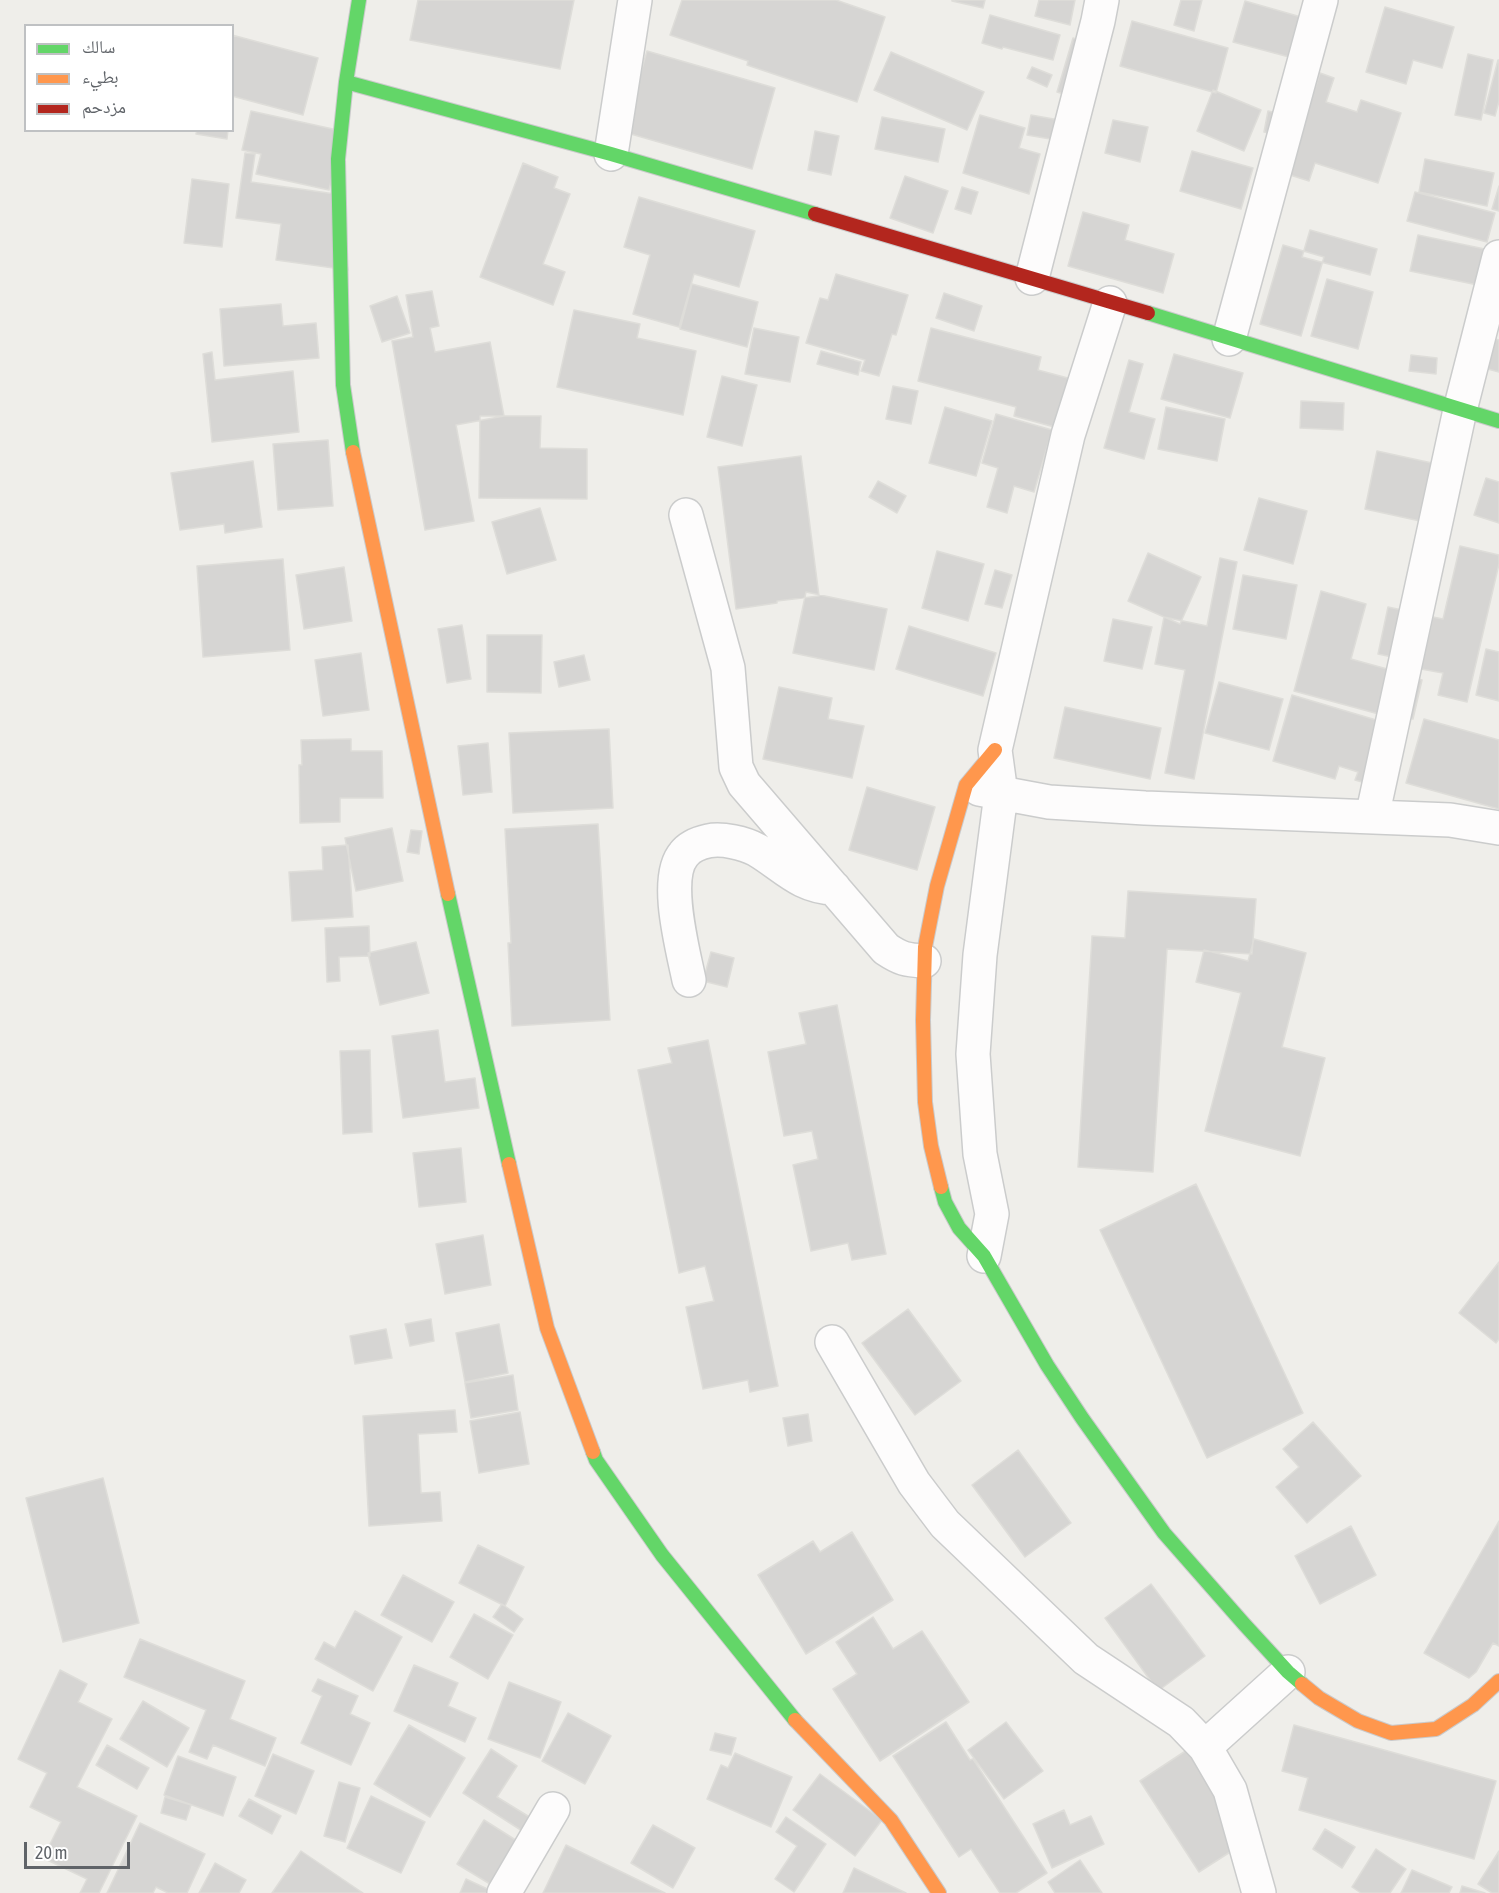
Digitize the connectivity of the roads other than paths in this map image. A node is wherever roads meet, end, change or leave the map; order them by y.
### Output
1 (359, 0) edge
2 (635, 0) edge
3 (1102, 0) edge
4 (1322, 0) edge
5 (346, 82) junction
6 (611, 153) junction
7 (1499, 257) edge
8 (1032, 278) junction
9 (1110, 303) junction
10 (1228, 339) junction
11 (1460, 410) junction
12 (1499, 421) edge
13 (686, 515) dead end
14 (995, 750) junction
15 (966, 785) junction
16 (1001, 794) junction
17 (1372, 817) junction
18 (1499, 828) edge
19 (834, 888) junction
20 (924, 960) junction
21 (689, 980) dead end
22 (984, 1256) junction
23 (832, 1342) dead end
24 (1288, 1672) junction
25 (1499, 1682) edge
26 (1205, 1747) junction
27 (553, 1809) dead end
28 (504, 1893) edge
29 (939, 1893) edge
30 (1259, 1893) edge

1 - 5 street
2 - 6 street
3 - 8 street
4 - 10 street
5 - 6 street
5 - 29 street
6 - 8 street
7 - 11 street
8 - 9 street
9 - 10 street
9 - 14 street
10 - 11 street
11 - 12 street
11 - 17 street
13 - 19 street
14 - 15 street
14 - 16 street
15 - 16 street
15 - 20 street
16 - 17 street
16 - 22 street
17 - 18 street
19 - 20 street
19 - 21 street
20 - 22 street
22 - 24 street
23 - 26 street
24 - 25 street
24 - 26 street
26 - 30 street
27 - 28 street

